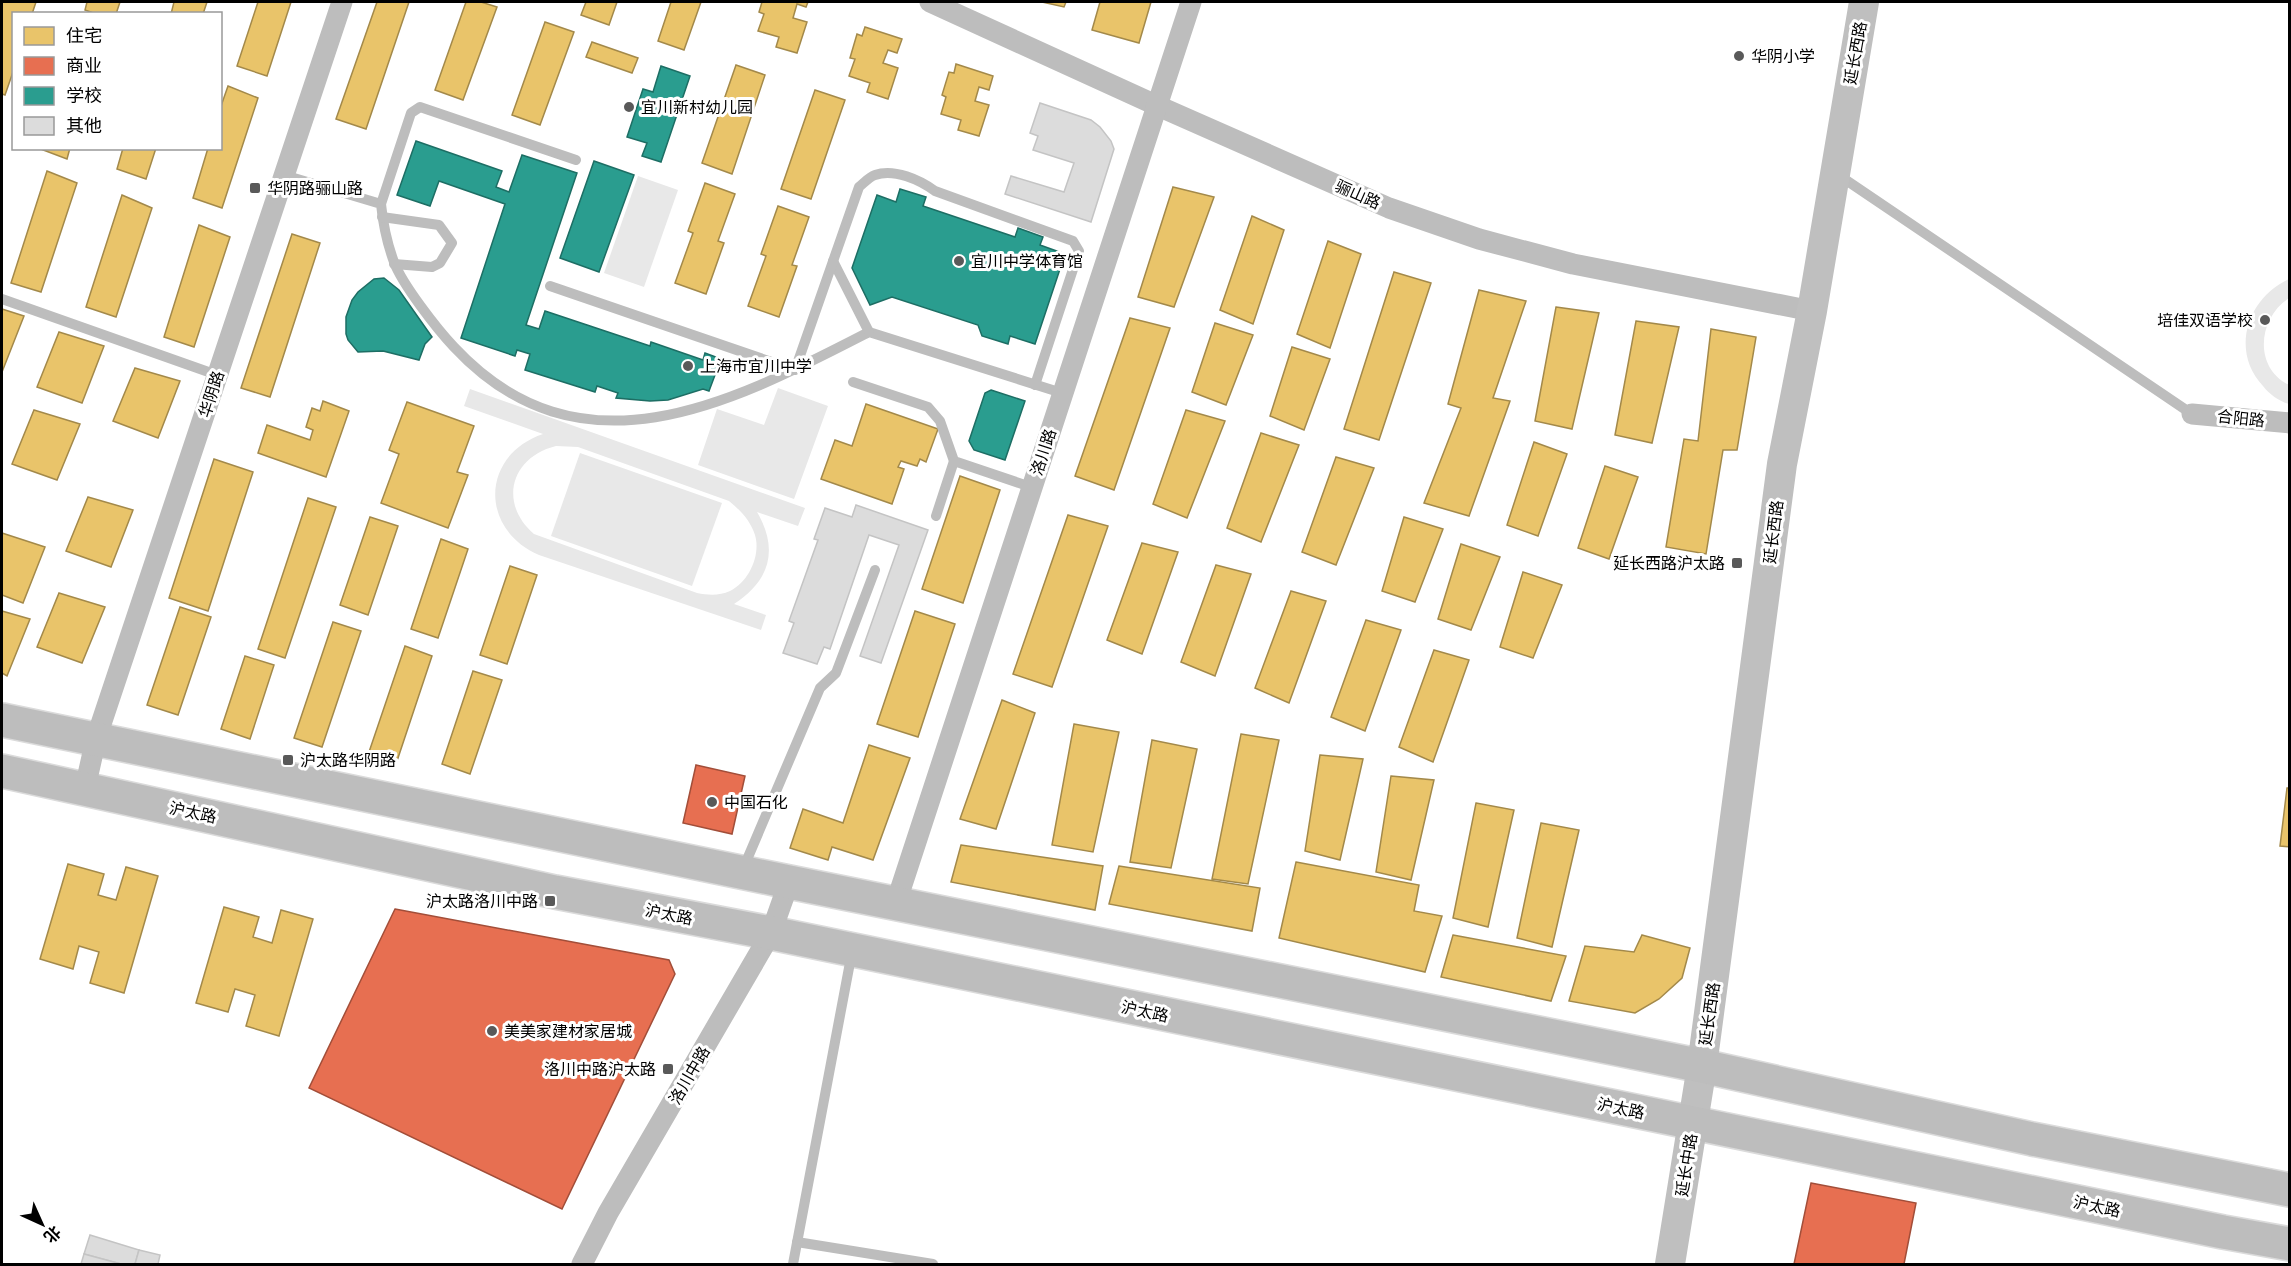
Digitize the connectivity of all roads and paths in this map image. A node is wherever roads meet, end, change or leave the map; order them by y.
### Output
1 (342, 2) edge
2 (930, 2) edge
3 (1191, 2) edge
4 (1864, 2) edge
5 (1158, 106) junction
6 (576, 160) dead end
7 (1835, 172) junction
8 (284, 175) junction
9 (381, 204) junction
10 (382, 217) junction
11 (833, 261) junction
12 (394, 264) junction
13 (550, 286) dead end
14 (2, 299) edge
15 (1812, 311) junction
16 (869, 333) junction
17 (795, 370) junction
18 (217, 375) junction
19 (853, 382) dead end
20 (1035, 385) junction
21 (1062, 393) junction
22 (2192, 414) joint
23 (2289, 423) edge
24 (954, 461) junction
25 (1031, 487) junction
26 (936, 516) dead end
27 (875, 570) dead end
28 (2, 720) edge
29 (96, 739) junction
30 (2, 771) edge
31 (85, 788) junction
32 (741, 872) junction
33 (789, 882) junction
34 (896, 903) junction
35 (771, 933) junction
36 (852, 951) junction
37 (1702, 1066) junction
38 (1693, 1123) junction
39 (2289, 1190) edge
40 (797, 1242) junction
41 (2289, 1244) edge
42 (582, 1264) edge
43 (793, 1264) edge
44 (933, 1264) edge
45 (1670, 1264) edge

1 - 8 street, 华阴路
2 - 5 street, 骊山路
3 - 5 street, 洛川路
4 - 7 street, 延长西路
5 - 15 street, 骊山路
5 - 21 street, 洛川路
6 - 9 lane
7 - 15 street, 延长西路
7 - 22 lane
8 - 9 lane
8 - 18 street, 华阴路
9 - 10 lane
10 - 12 lane
10 - 12 lane
11 - 16 lane
11 - 17 lane
11 - 20 lane
12 - 17 lane
13 - 17 lane
14 - 18 lane
15 - 37 street, 延长西路
16 - 17 lane
16 - 20 lane
18 - 29 street, 华阴路
19 - 24 lane
20 - 21 lane
21 - 25 street, 洛川路
22 - 23 street, 合阳路
24 - 25 lane
24 - 26 lane
25 - 34 street, 洛川路
27 - 32 lane
28 - 29 main road
29 - 31 street, 华阴路
29 - 32 main road
30 - 31 main road, 沪太路
31 - 35 main road, 沪太路
32 - 33 main road
33 - 34 main road
33 - 35 street, 洛川中路
34 - 37 main road
35 - 36 main road, 沪太路
35 - 42 street, 洛川中路
36 - 38 main road, 沪太路
36 - 40 lane
37 - 38 street, 延长中路
37 - 39 main road
38 - 41 main road, 沪太路
38 - 45 street, 延长中路
40 - 43 lane
40 - 44 lane

